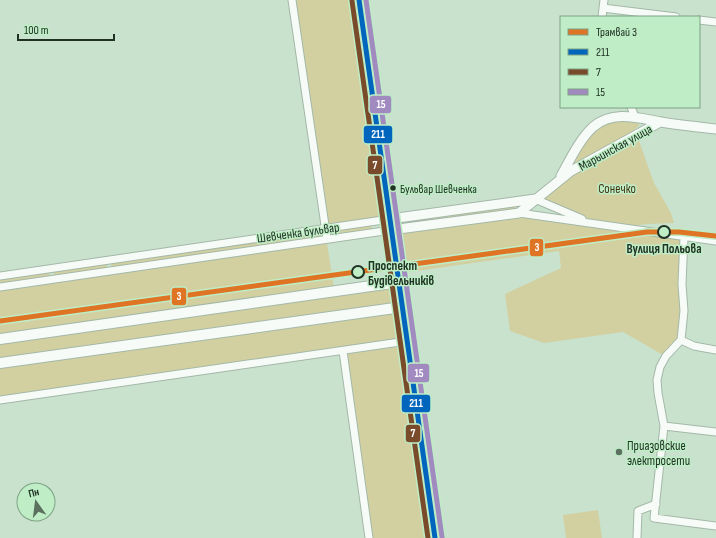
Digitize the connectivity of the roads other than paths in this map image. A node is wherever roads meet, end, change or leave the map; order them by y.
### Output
1 (292, 0) edge
2 (359, 0) edge
3 (604, 0) edge
4 (603, 8) junction
5 (602, 16) edge
6 (668, 16) edge
7 (700, 20) edge
8 (716, 22) edge
9 (631, 108) edge
10 (635, 117) junction
11 (660, 122) junction
12 (716, 129) edge
13 (559, 179) junction
14 (535, 199) junction
15 (519, 213) junction
16 (390, 219) junction
17 (592, 223) junction
18 (325, 228) junction
19 (392, 230) junction
20 (684, 236) junction
21 (327, 239) junction
22 (716, 240) edge
23 (0, 276) edge
24 (399, 282) junction
25 (0, 288) edge
26 (402, 307) junction
27 (0, 339) edge
28 (681, 340) junction
29 (407, 341) junction
30 (716, 350) edge
31 (343, 351) junction
32 (0, 363) edge
33 (0, 400) edge
34 (664, 426) junction
35 (716, 432) edge
36 (656, 504) junction
37 (716, 526) edge
38 (369, 538) edge
39 (435, 538) edge
40 (637, 538) edge

1 - 18 street
2 - 16 main road
3 - 4 street
4 - 5 street
4 - 6 street
7 - 8 street
9 - 10 street
10 - 11 street, Марьинская улица
10 - 13 street, Марьинская улица
11 - 12 street
11 - 13 street, Марьинская улица
13 - 14 street, Марьинская улица
14 - 15 street, Марьинская улица
14 - 16 street, Шевченка бульвар
14 - 17 street, Шевченка бульвар
15 - 17 street, Шевченка бульвар
15 - 19 street, Шевченка бульвар
16 - 18 street, Шевченка бульвар
16 - 19 main road
17 - 20 street, Шевченка бульвар
18 - 21 street
18 - 23 street, Шевченка бульвар
19 - 21 street, Шевченка бульвар
19 - 24 main road
20 - 22 street, Шевченка бульвар
20 - 28 street
21 - 25 street, Шевченка бульвар
24 - 26 main road
24 - 27 main road
26 - 29 main road
26 - 32 main road
28 - 30 street
28 - 34 street
29 - 31 street
29 - 39 main road
31 - 33 street
31 - 38 street
34 - 35 street
34 - 36 street
36 - 37 street
36 - 40 street

